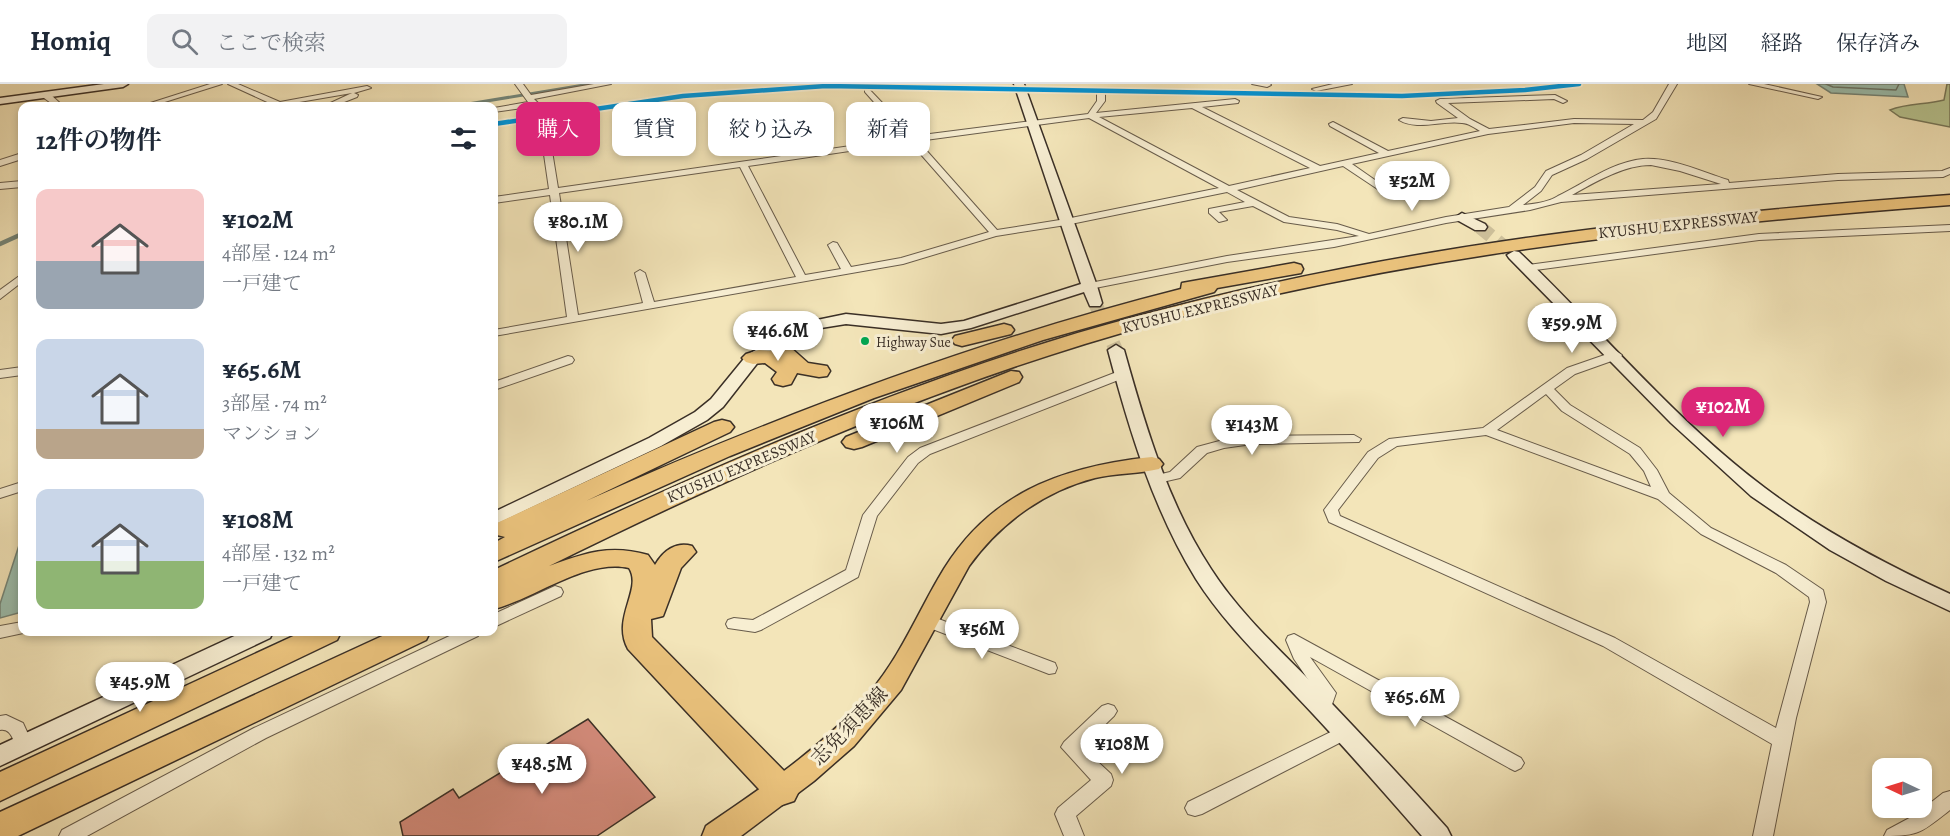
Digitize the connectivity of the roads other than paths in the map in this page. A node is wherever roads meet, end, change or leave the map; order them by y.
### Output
1 (123, 84) edge
2 (218, 84) edge
3 (232, 84) edge
4 (523, 84) edge
5 (607, 84) edge
6 (1019, 84) edge
7 (1256, 84) edge
8 (1348, 84) edge
9 (1673, 84) edge
10 (1753, 84) edge
11 (1266, 85) edge
12 (371, 86) edge
13 (1316, 89) dead end
14 (868, 90) dead end
15 (1101, 94) dead end
16 (47, 96) junction
17 (1818, 97) dead end
18 (0, 100) edge
19 (1235, 101) dead end
20 (1563, 101) dead end
21 (54, 102) edge
22 (158, 102) edge
23 (272, 102) edge
24 (294, 102) edge
25 (337, 102) edge
26 (533, 102) edge
27 (541, 102) edge
28 (879, 102) edge
29 (1192, 105) junction
30 (516, 107) edge
31 (498, 109) edge
32 (1090, 116) junction
33 (1403, 120) dead end
34 (1466, 120) junction
35 (1031, 122) junction
36 (1642, 122) junction
37 (1334, 124) dead end
38 (1488, 132) junction
39 (930, 137) edge
40 (846, 149) edge
41 (1386, 154) junction
42 (549, 156) edge
43 (927, 156) edge
44 (18, 157) edge
45 (1344, 163) junction
46 (0, 164) edge
47 (743, 164) junction
48 (1319, 169) junction
49 (1950, 171) edge
50 (18, 184) edge
51 (1732, 185) junction
52 (0, 186) edge
53 (1227, 189) junction
54 (1382, 189) dead end
55 (1950, 190) edge
56 (555, 191) junction
57 (1561, 198) junction
58 (498, 199) edge
59 (1950, 200) edge
60 (1253, 203) junction
61 (1511, 209) junction
62 (1462, 217) junction
63 (1222, 220) dead end
64 (1066, 222) junction
65 (1480, 227) tunnel mouth
66 (1950, 228) edge
67 (995, 233) junction
68 (1366, 235) junction
69 (832, 245) dead end
70 (1514, 255) tunnel mouth
71 (1297, 268) junction
72 (1528, 268) junction
73 (848, 271) junction
74 (640, 273) dead end
75 (1346, 273) junction
76 (802, 279) junction
77 (18, 281) edge
78 (1090, 286) junction
79 (1, 295) edge
80 (1095, 303) tunnel mouth
81 (649, 305) junction
82 (573, 318) junction
83 (498, 332) edge
84 (785, 338) junction
85 (962, 340) dead end
86 (1116, 351) tunnel mouth
87 (1616, 355) junction
88 (753, 358) junction
89 (568, 360) dead end
90 (819, 371) dead end
91 (18, 372) edge
92 (0, 374) edge
93 (1122, 374) junction
94 (783, 378) dead end
95 (498, 385) edge
96 (1548, 389) junction
97 (722, 427) dead end
98 (1487, 431) junction
99 (1354, 439) dead end
100 (854, 442) dead end
101 (1155, 471) junction
102 (18, 487) edge
103 (0, 494) edge
104 (1663, 496) junction
105 (498, 517) edge
106 (498, 533) edge
107 (498, 551) edge
108 (683, 552) dead end
109 (498, 579) edge
110 (555, 592) dead end
111 (498, 597) edge
112 (1950, 603) edge
113 (498, 619) edge
114 (927, 621) junction
115 (734, 624) dead end
116 (18, 629) edge
117 (0, 632) edge
118 (254, 636) edge
119 (301, 636) edge
120 (319, 636) edge
121 (381, 636) edge
122 (408, 636) edge
123 (464, 636) edge
124 (1049, 668) dead end
125 (178, 703) junction
126 (1323, 708) junction
127 (1108, 711) dead end
128 (0, 723) edge
129 (1345, 732) junction
130 (1781, 740) junction
131 (24, 745) junction
132 (0, 756) edge
133 (1515, 763) dead end
134 (0, 787) edge
135 (782, 791) junction
136 (1950, 799) edge
137 (1195, 808) dead end
138 (0, 820) edge
139 (0, 828) edge
140 (69, 836) edge
141 (717, 836) edge
142 (1074, 836) edge
143 (1438, 836) edge
144 (1763, 836) edge
145 (1894, 836) edge

1 - 16 street
2 - 22 street
3 - 23 street
4 - 26 street
5 - 27 street
6 - 35 street
7 - 11 street
8 - 13 street
9 - 36 street
10 - 17 street
12 - 24 street
12 - 25 street
14 - 28 street
15 - 32 street
16 - 18 street
16 - 21 street
19 - 29 street
20 - 34 street
29 - 32 street
29 - 48 street
30 - 31 street
32 - 35 street
32 - 53 street
33 - 34 street
34 - 38 street
35 - 39 street
35 - 64 street
36 - 38 street
36 - 61 street
37 - 41 street
38 - 41 street
40 - 47 street
41 - 45 street
42 - 56 street
43 - 67 street
44 - 46 street
45 - 48 street
45 - 54 street
47 - 56 street
47 - 76 street
48 - 53 street
49 - 51 street
50 - 52 street
51 - 57 street
51 - 57 street
53 - 60 street
53 - 64 street
55 - 71 highway, KYUSHU EXPRESSWAY
56 - 58 street
56 - 82 street
57 - 61 street
59 - 75 highway, KYUSHU EXPRESSWAY
60 - 63 street
60 - 68 street
61 - 62 street
62 - 65 street
62 - 68 street
64 - 67 street
64 - 78 street
66 - 72 street
67 - 73 street
68 - 78 street
69 - 73 street
70 - 72 street
71 - 85 highway
71 - 107 highway, KYUSHU EXPRESSWAY
72 - 87 street
73 - 76 street
74 - 81 street
75 - 100 highway
75 - 109 highway, KYUSHU EXPRESSWAY
76 - 81 street
77 - 79 street
78 - 80 street
78 - 84 street
81 - 82 street
82 - 83 street
84 - 88 street
84 - 90 highway
86 - 93 street
87 - 96 street
87 - 112 street
88 - 94 highway
88 - 105 street
89 - 95 street
91 - 92 street
93 - 101 street
93 - 115 street
96 - 98 street
96 - 104 street
97 - 106 highway
98 - 104 street
98 - 130 street
99 - 101 street
101 - 114 main road, 志免須恵線
101 - 126 street
102 - 103 street
104 - 130 street
108 - 135 highway
110 - 113 street
111 - 135 highway
114 - 124 street
114 - 135 main road, 志免須恵線
116 - 117 street
118 - 131 street
119 - 125 highway
120 - 125 highway
121 - 138 highway
122 - 139 highway
123 - 140 street
125 - 134 highway
126 - 129 street
126 - 133 street
127 - 142 street
128 - 131 street
129 - 137 street
129 - 143 street
130 - 144 street
131 - 132 street
135 - 141 main road, 志免須恵線
136 - 145 street

